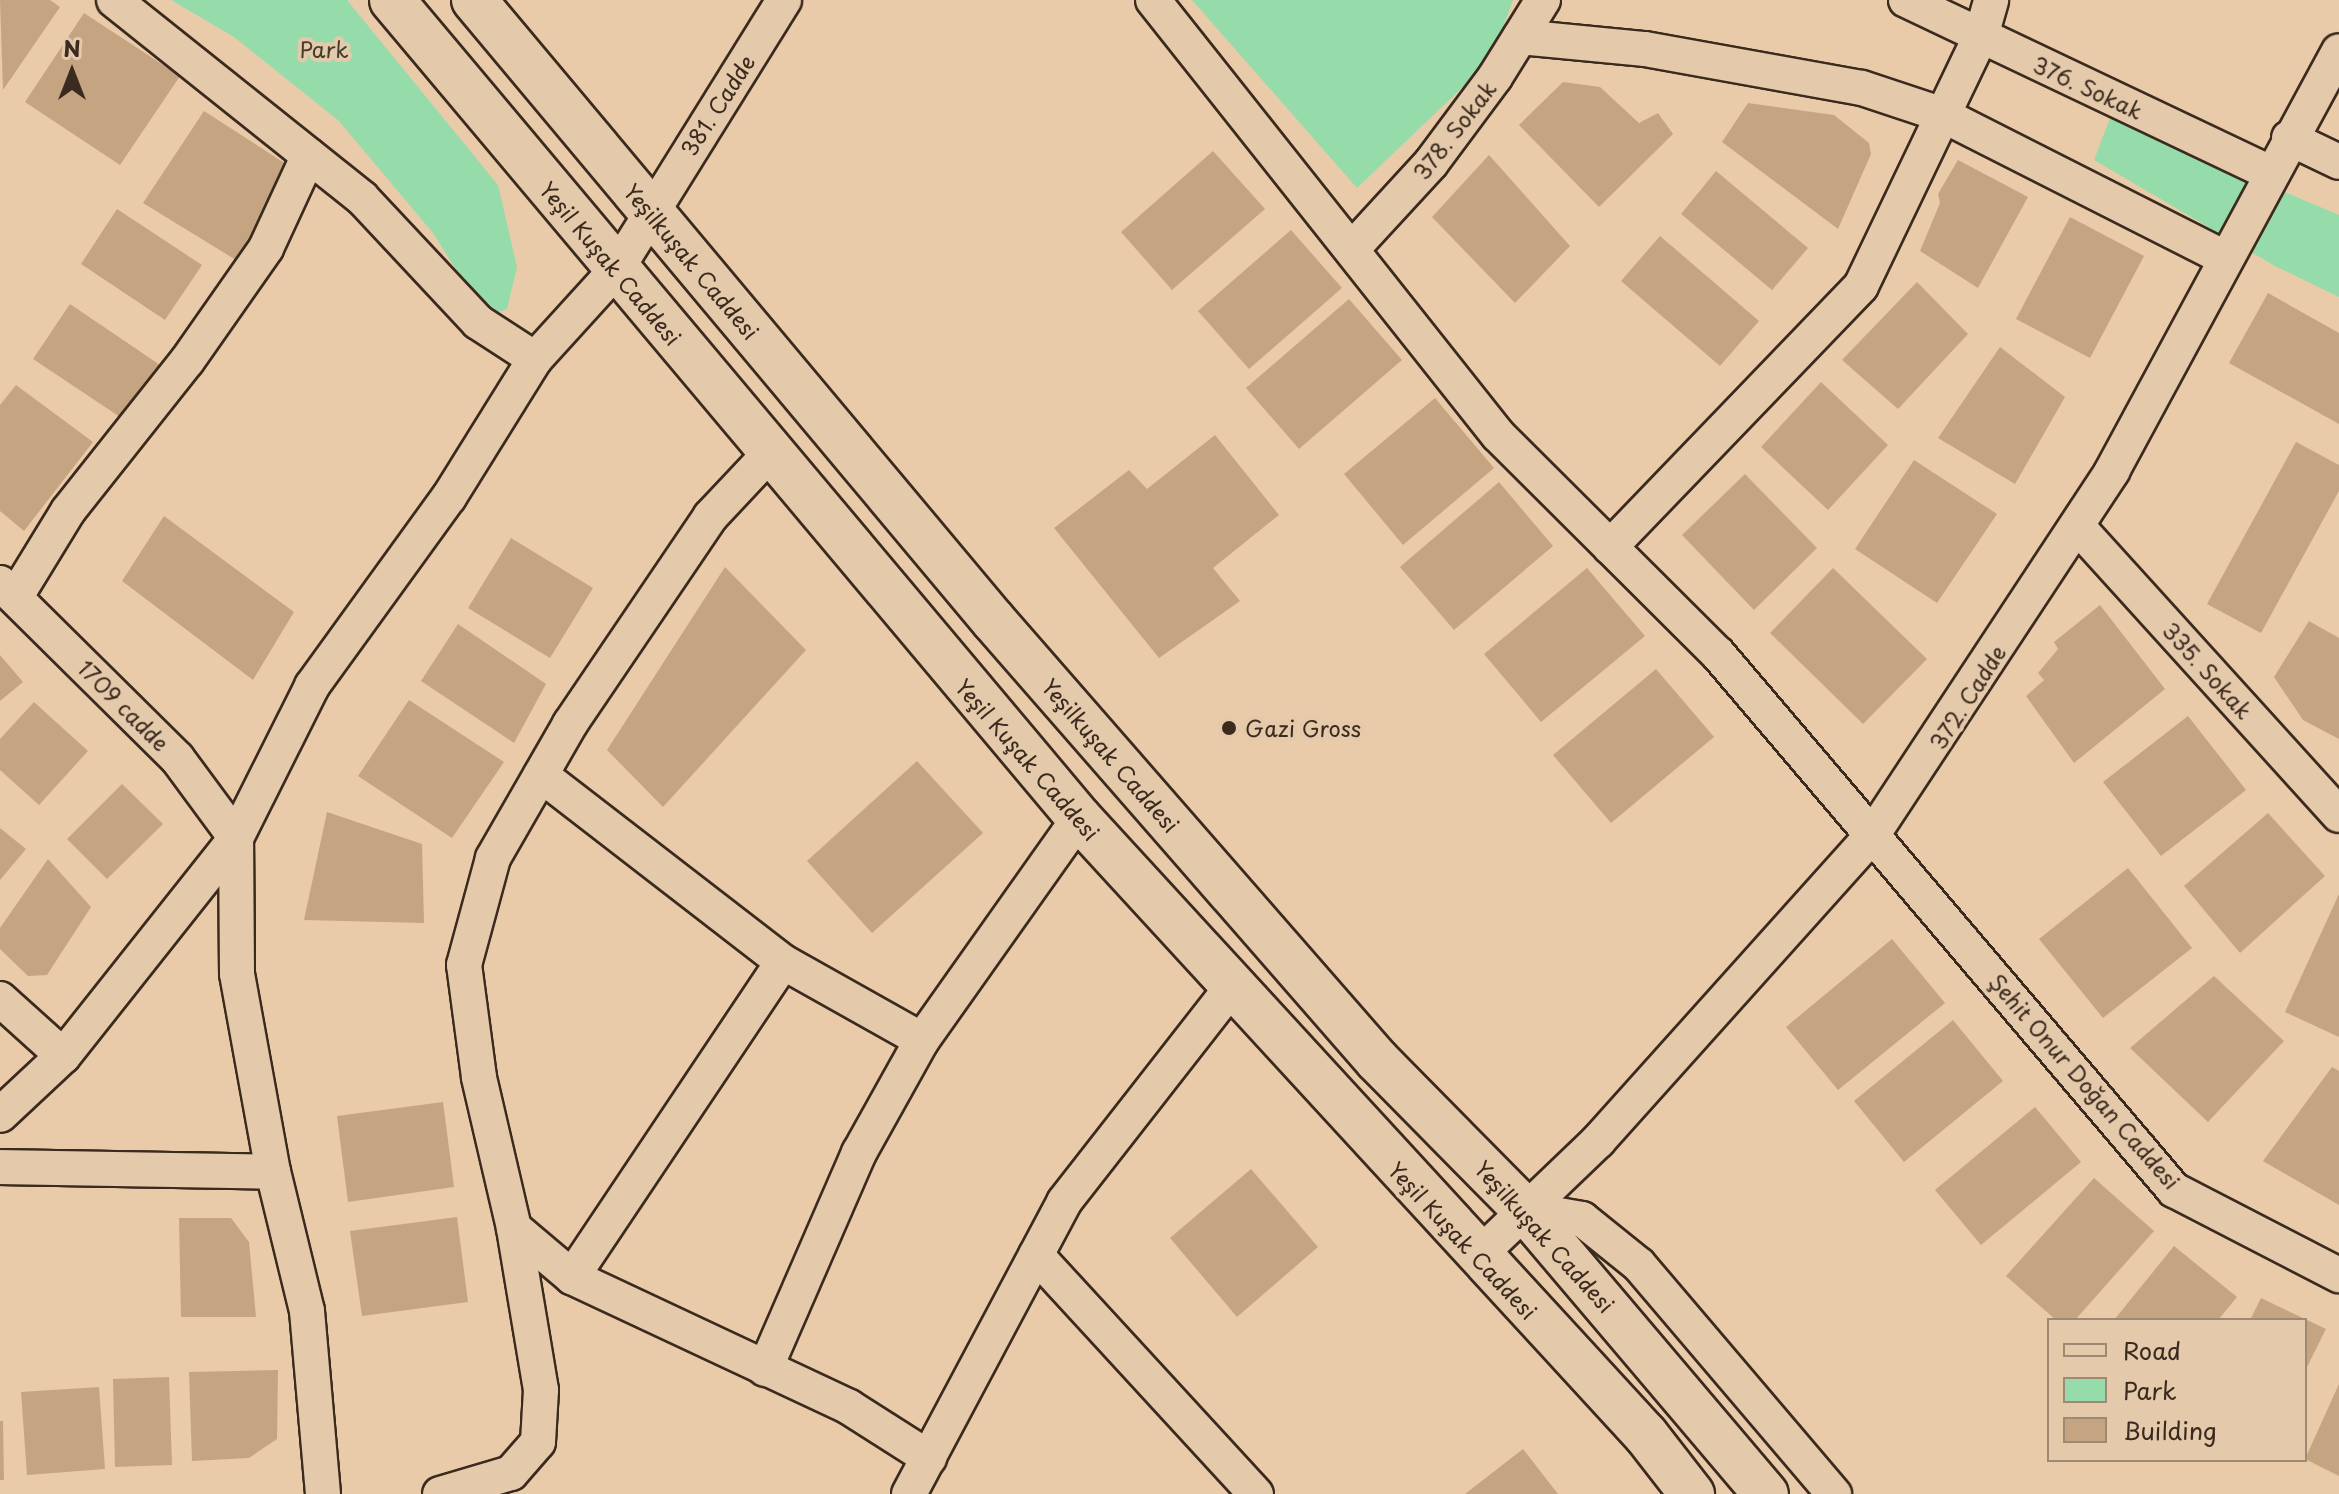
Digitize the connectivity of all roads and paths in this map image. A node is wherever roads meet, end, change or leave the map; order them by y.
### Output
1 (114, 0) edge
2 (392, 0) edge
3 (474, 0) edge
4 (784, 0) edge
5 (1153, 0) edge
6 (1543, 0) edge
7 (1906, 0) edge
8 (1991, 0) edge
9 (1981, 36) junction
10 (1520, 37) junction
11 (2339, 51) edge
12 (1943, 115) junction
13 (2289, 138) junction
14 (309, 155) junction
15 (2339, 162) edge
16 (2270, 173) junction
17 (650, 209) junction
18 (1352, 249) junction
19 (2225, 258) junction
20 (616, 270) junction
21 (535, 359) junction
22 (770, 453) junction
23 (2077, 526) junction
24 (1610, 547) junction
25 (8, 589) edge
26 (541, 775) junction
27 (2339, 815) edge
28 (1079, 818) junction
29 (1873, 834) junction
30 (236, 838) junction
31 (783, 962) junction
32 (1232, 987) junction
33 (0, 999) edge
34 (922, 1040) junction
35 (63, 1056) junction
36 (0, 1115) edge
37 (0, 1167) edge
38 (273, 1172) junction
39 (1524, 1209) junction
40 (514, 1228) junction
41 (1036, 1255) junction
42 (1477, 1257) junction
43 (2339, 1275) edge
44 (572, 1277) junction
45 (765, 1369) junction
46 (929, 1458) junction
47 (323, 1494) edge
48 (440, 1494) edge
49 (909, 1494) edge
50 (1256, 1494) edge
51 (1692, 1494) edge
52 (1766, 1494) edge
53 (1834, 1494) edge

1 - 14 street
2 - 20 main road, Yeşil Kuşak Caddesi
3 - 17 main road, Yeşilkuşak Caddesi
4 - 17 street, 381. Cadde
5 - 18 street, Şehit Onur Doğan Caddesi
6 - 10 street, 378. Sokak
7 - 9 street, 376. Sokak
8 - 9 street
9 - 12 street
9 - 16 street, 376. Sokak
10 - 12 street
10 - 18 street, 378. Sokak
11 - 13 street, 372. Cadde
12 - 19 street
12 - 24 street
13 - 15 street
13 - 16 street, 372. Cadde
14 - 21 street
14 - 25 street
16 - 19 street, 372. Cadde
17 - 20 street, 381. Cadde
17 - 39 main road, Yeşilkuşak Caddesi
18 - 24 street, Şehit Onur Doğan Caddesi
19 - 23 street, 372. Cadde
20 - 21 street, 381. Cadde
20 - 22 main road, Yeşil Kuşak Caddesi
21 - 30 street, 381. Cadde
22 - 26 street
22 - 28 main road, Yeşil Kuşak Caddesi
23 - 27 street, 335. Sokak
23 - 29 street, 372. Cadde
24 - 29 street, Şehit Onur Doğan Caddesi
25 - 30 street, 1709 cadde
26 - 31 street
26 - 40 street
28 - 32 main road, Yeşil Kuşak Caddesi
28 - 34 street
29 - 39 street, 372. Cadde
29 - 43 street, Şehit Onur Doğan Caddesi
30 - 35 street, 381. Cadde
30 - 38 street
31 - 34 street
31 - 44 street
32 - 41 street
32 - 42 main road, Yeşil Kuşak Caddesi
33 - 35 street
34 - 45 street
35 - 36 street, 381. Cadde
37 - 38 street
38 - 47 street
39 - 42 street, 372. Cadde
39 - 52 main road, Yeşilkuşak Caddesi
39 - 53 street
40 - 44 street
40 - 48 street
41 - 46 street
41 - 50 street
42 - 51 main road, Yeşil Kuşak Caddesi
44 - 45 street
45 - 46 street
46 - 49 street

